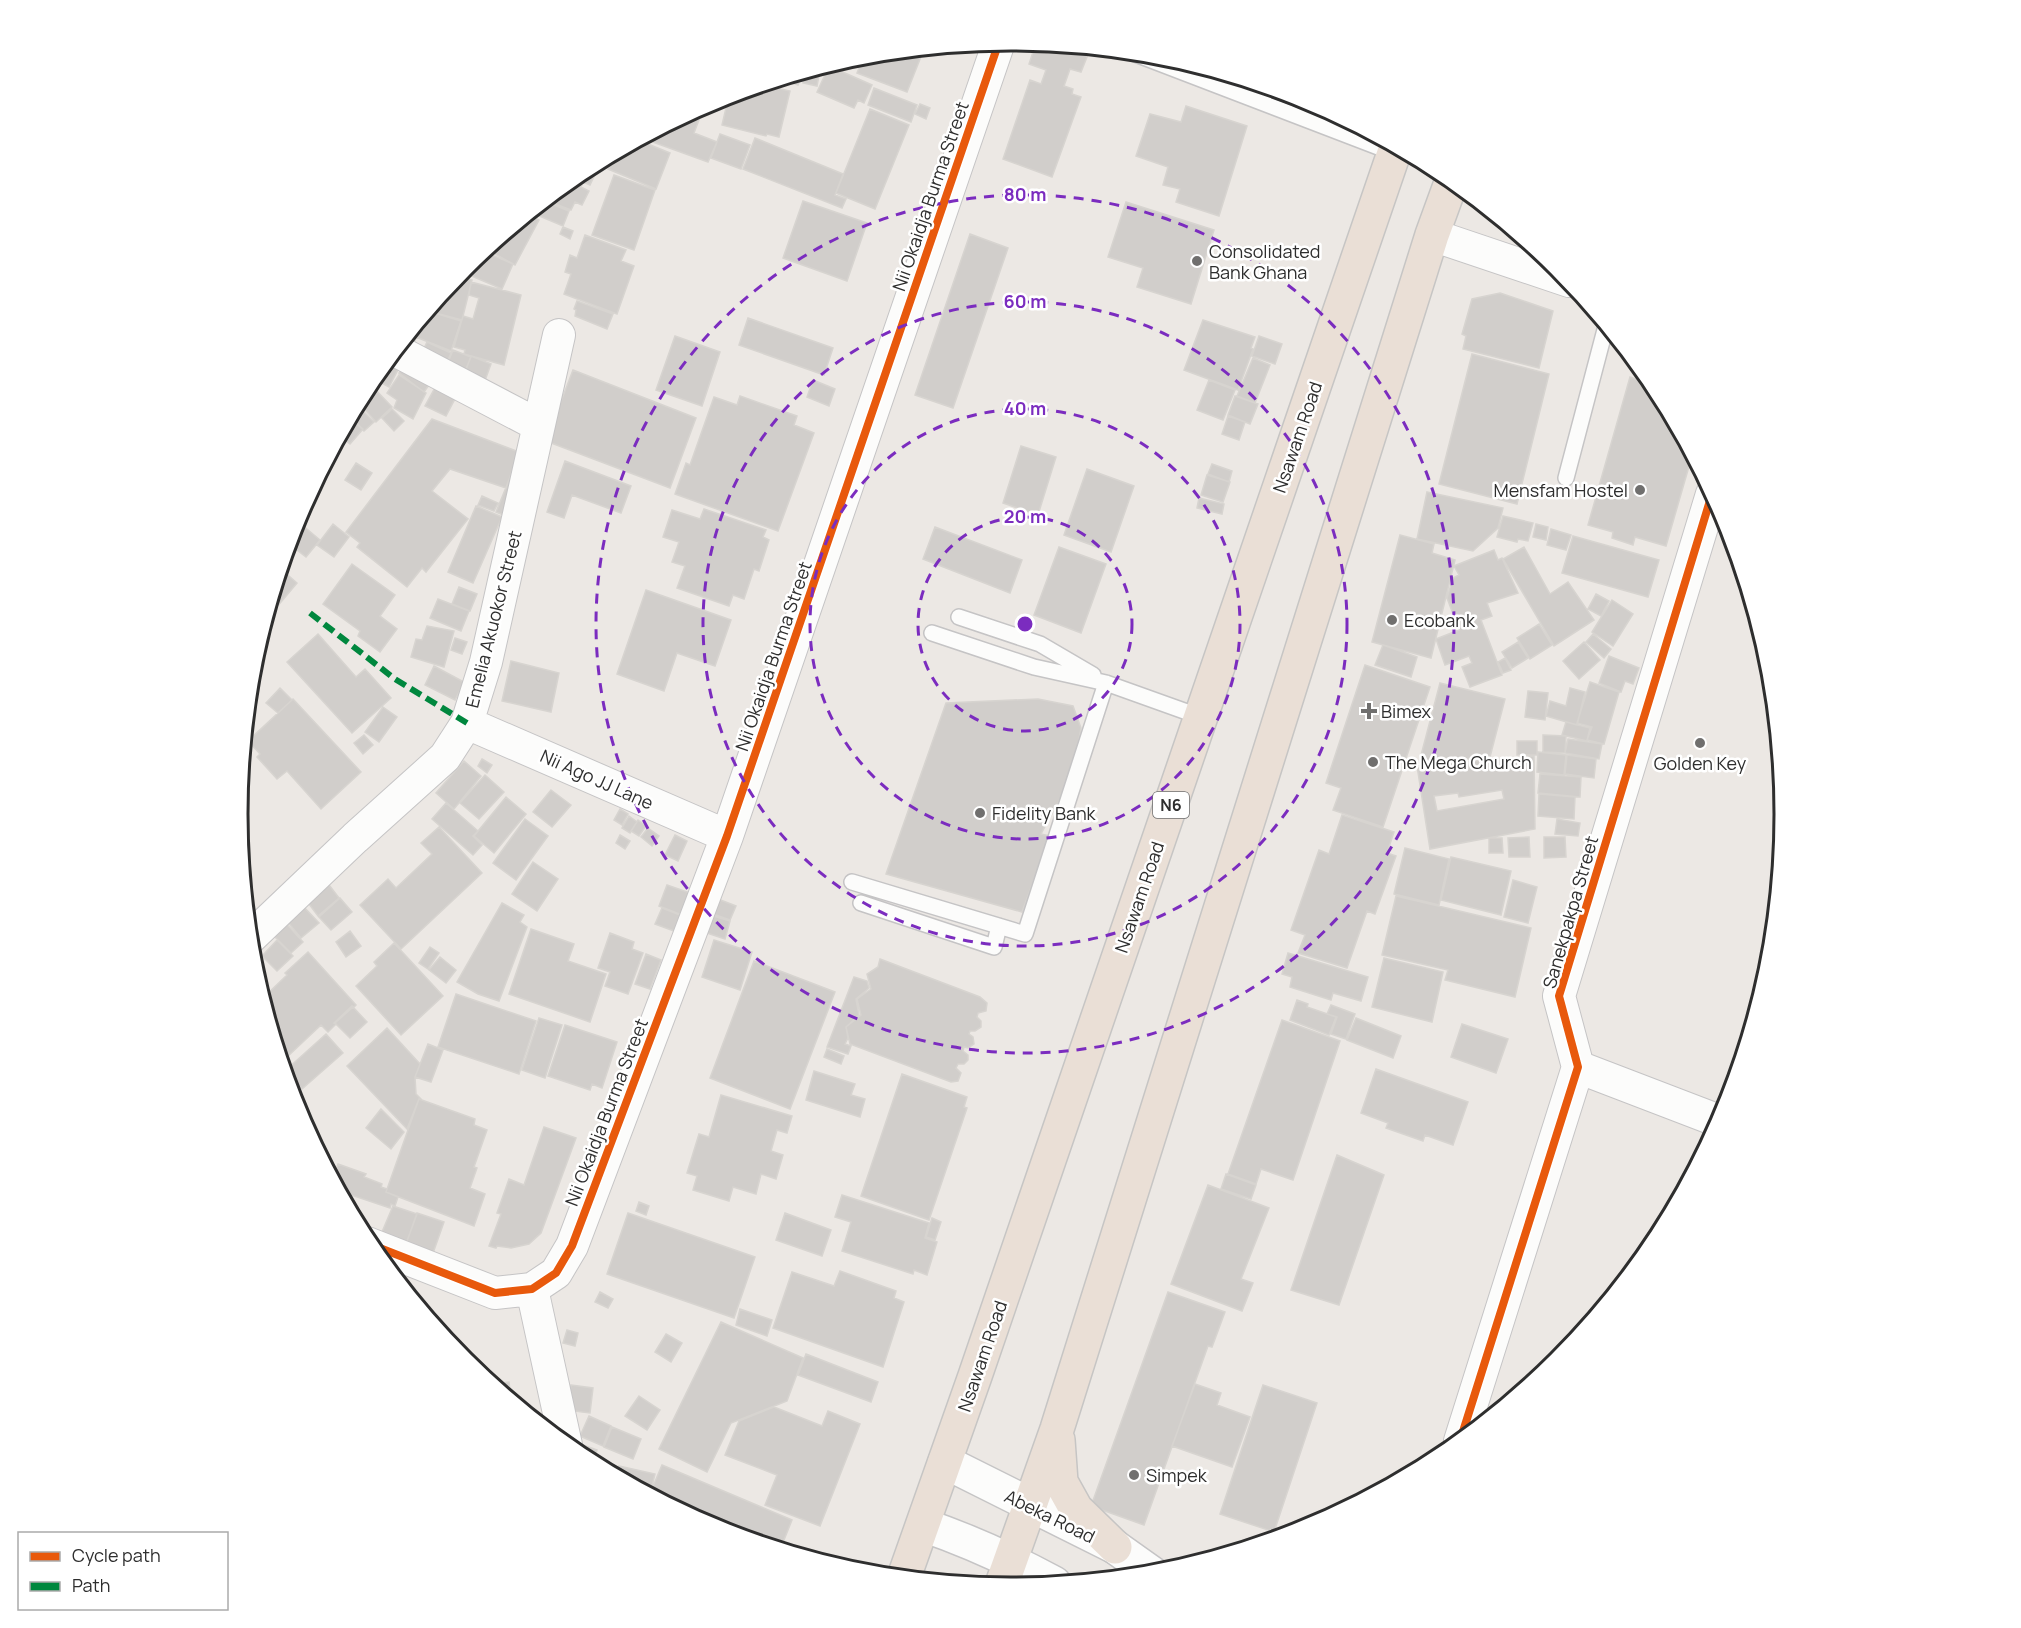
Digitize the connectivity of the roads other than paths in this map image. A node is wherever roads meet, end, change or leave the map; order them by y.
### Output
1 (996, 52) edge
2 (1182, 71) edge
3 (1365, 139) edge
4 (1394, 154) edge
5 (1448, 190) edge
6 (1431, 235) junction
7 (1552, 276) edge
8 (559, 335) dead end
9 (1604, 335) edge
10 (402, 354) edge
11 (538, 425) junction
12 (1566, 478) dead end
13 (1708, 507) edge
14 (959, 617) dead end
15 (932, 633) dead end
16 (1106, 682) junction
17 (1201, 717) junction
18 (467, 723) junction
19 (727, 836) junction
20 (852, 882) dead end
21 (861, 903) dead end
22 (999, 926) junction
23 (257, 932) edge
24 (1578, 1067) junction
25 (1710, 1118) edge
26 (385, 1250) edge
27 (544, 1281) junction
28 (1465, 1426) edge
29 (1057, 1429) junction
30 (564, 1432) edge
31 (945, 1462) junction
32 (1029, 1505) junction
33 (923, 1525) junction
34 (1115, 1547) junction
35 (1140, 1565) edge
36 (907, 1569) edge
37 (1006, 1573) edge
38 (1023, 1576) edge

1 - 19 street, Nii Okaidja Burma Street
2 - 3 lane
4 - 17 highway, Nsawam Road / N6
5 - 6 highway
6 - 7 street
6 - 29 highway
8 - 11 street, Emelia Akuokor Street
9 - 12 lane
10 - 11 street
11 - 18 street, Emelia Akuokor Street
13 - 24 street, Sanekpakpa Street
14 - 16 lane
15 - 16 lane
16 - 17 lane
16 - 22 lane
17 - 31 highway, Nsawam Road / N6
18 - 19 street, Nii Ago JJ Lane
18 - 23 street, Emelia Akuokor Street
19 - 27 street, Nii Okaidja Burma Street
20 - 22 lane
21 - 22 lane
24 - 25 street
24 - 28 street
26 - 27 street
27 - 30 street
29 - 32 highway
29 - 34 highway
31 - 32 street, Abeka Road
31 - 33 highway, Nsawam Road / N6
32 - 34 street, Abeka Road
32 - 37 highway
33 - 36 highway, Nsawam Road / N6
33 - 37 street
34 - 35 street, Abeka Road
37 - 38 street

